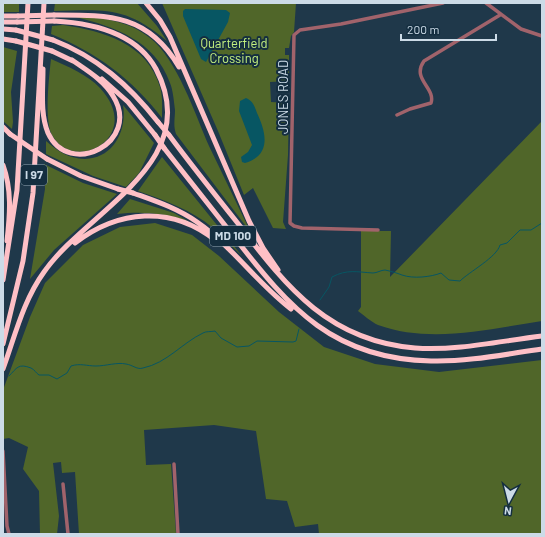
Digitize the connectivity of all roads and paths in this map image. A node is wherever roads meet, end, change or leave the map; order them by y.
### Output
1 (25, 3) edge
2 (28, 3) edge
3 (44, 3) edge
4 (146, 3) edge
5 (443, 3) edge
6 (486, 3) edge
7 (500, 15) junction
8 (3, 16) edge
9 (54, 18) junction
10 (3, 22) edge
11 (3, 28) edge
12 (542, 36) edge
13 (3, 39) edge
14 (72, 60) junction
15 (24, 75) junction
16 (199, 107) junction
17 (397, 115) dead end
18 (3, 127) edge
19 (3, 165) edge
20 (378, 230) dead end
21 (237, 257) junction
22 (52, 260) junction
23 (4, 278) edge
24 (291, 287) junction
25 (324, 331) junction
26 (542, 336) edge
27 (3, 344) edge
28 (542, 349) edge
29 (3, 369) edge
30 (3, 451) edge
31 (174, 464) dead end
32 (63, 484) dead end
33 (9, 534) edge
34 (68, 534) edge
35 (178, 534) edge

1 - 15 highway
2 - 15 highway, I 97
3 - 14 highway
3 - 27 highway, I 97
4 - 16 highway
5 - 20 street, JONES ROAD
6 - 7 street
7 - 12 street
7 - 17 street
8 - 9 highway, bridge
9 - 10 highway, bridge
9 - 16 highway
9 - 22 highway
11 - 24 highway, MD 100, bridge
13 - 14 highway, MD 100, bridge
14 - 25 highway, MD 100, bridge
15 - 23 highway, I 97
16 - 24 highway
18 - 21 highway, bridge
19 - 23 highway
21 - 22 highway
21 - 25 highway
22 - 29 highway
24 - 26 highway, MD 100
25 - 28 highway, MD 100
30 - 33 street
31 - 35 street
32 - 34 street

